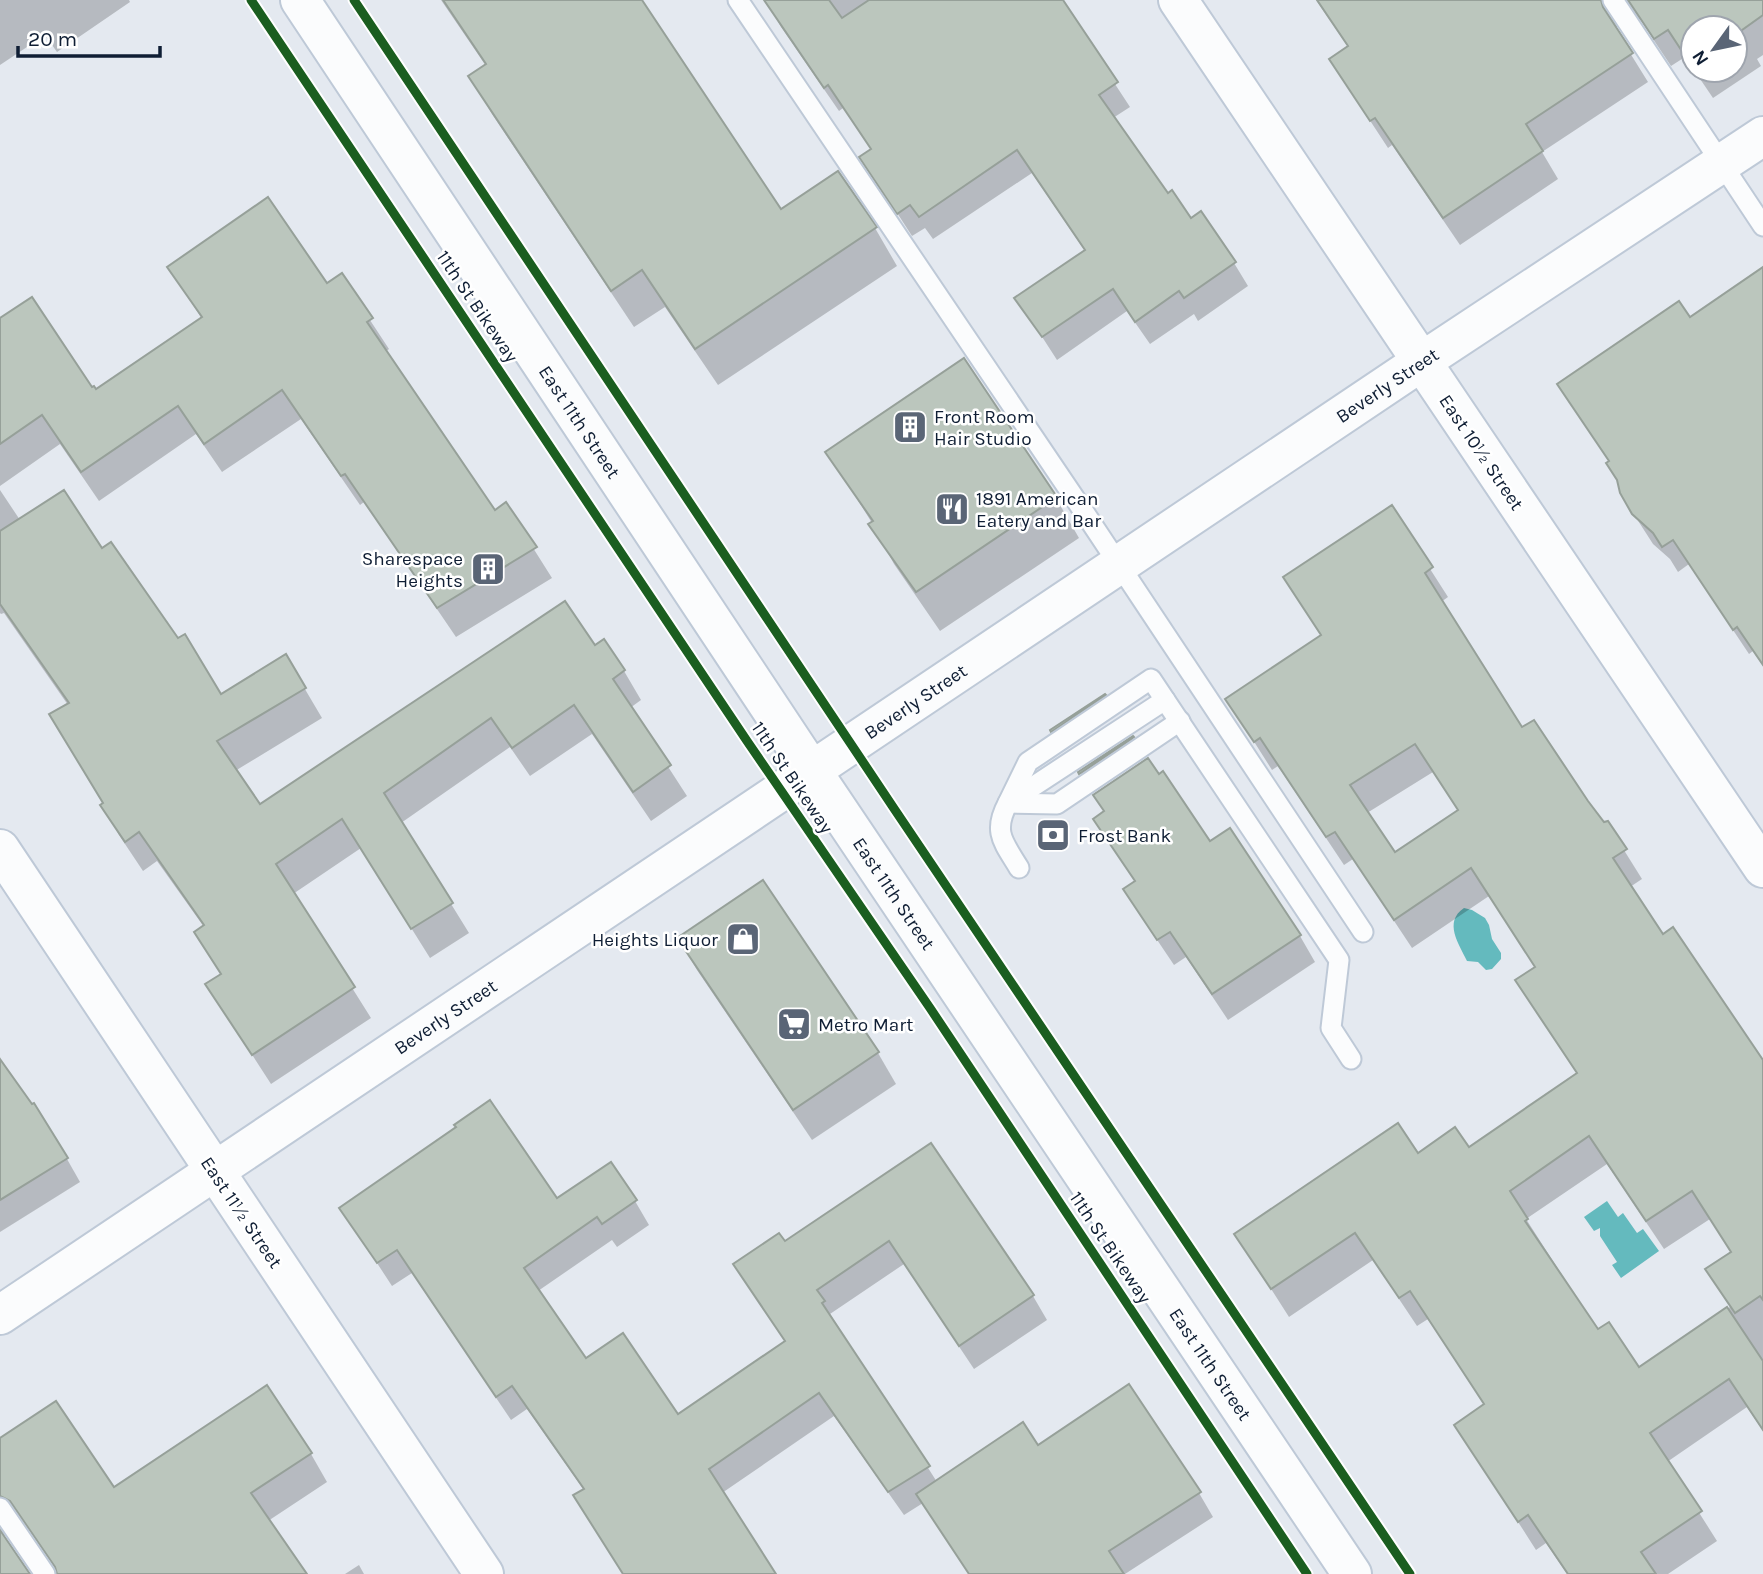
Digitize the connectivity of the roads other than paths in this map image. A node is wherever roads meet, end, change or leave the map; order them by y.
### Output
1 (300, 0) edge
2 (738, 0) edge
3 (1178, 0) edge
4 (1613, 0) edge
5 (1763, 136) edge
6 (1722, 164) junction
7 (1763, 226) edge
8 (1421, 362) junction
9 (1118, 565) junction
10 (1180, 722) junction
11 (812, 771) junction
12 (1009, 803) junction
13 (0, 849) edge
14 (1018, 868) dead end
15 (1763, 868) edge
16 (1363, 932) dead end
17 (1351, 1059) dead end
18 (215, 1172) junction
19 (0, 1315) edge
20 (0, 1507) edge
21 (45, 1574) edge
22 (484, 1574) edge
23 (1352, 1574) edge

1 - 11 street, East 11th Street
2 - 9 lane
3 - 8 street, East 10½ Street
4 - 6 lane
5 - 6 street, Beverly Street
6 - 7 lane
6 - 8 street, Beverly Street
8 - 9 street, Beverly Street
8 - 15 street, East 10½ Street
9 - 11 street, Beverly Street
9 - 16 lane
10 - 12 lane
10 - 12 lane
10 - 17 lane
11 - 18 street, Beverly Street
11 - 23 street, East 11th Street
12 - 14 lane
13 - 18 street, East 11½ Street
18 - 19 street, Beverly Street
18 - 22 street, East 11½ Street
20 - 21 lane

